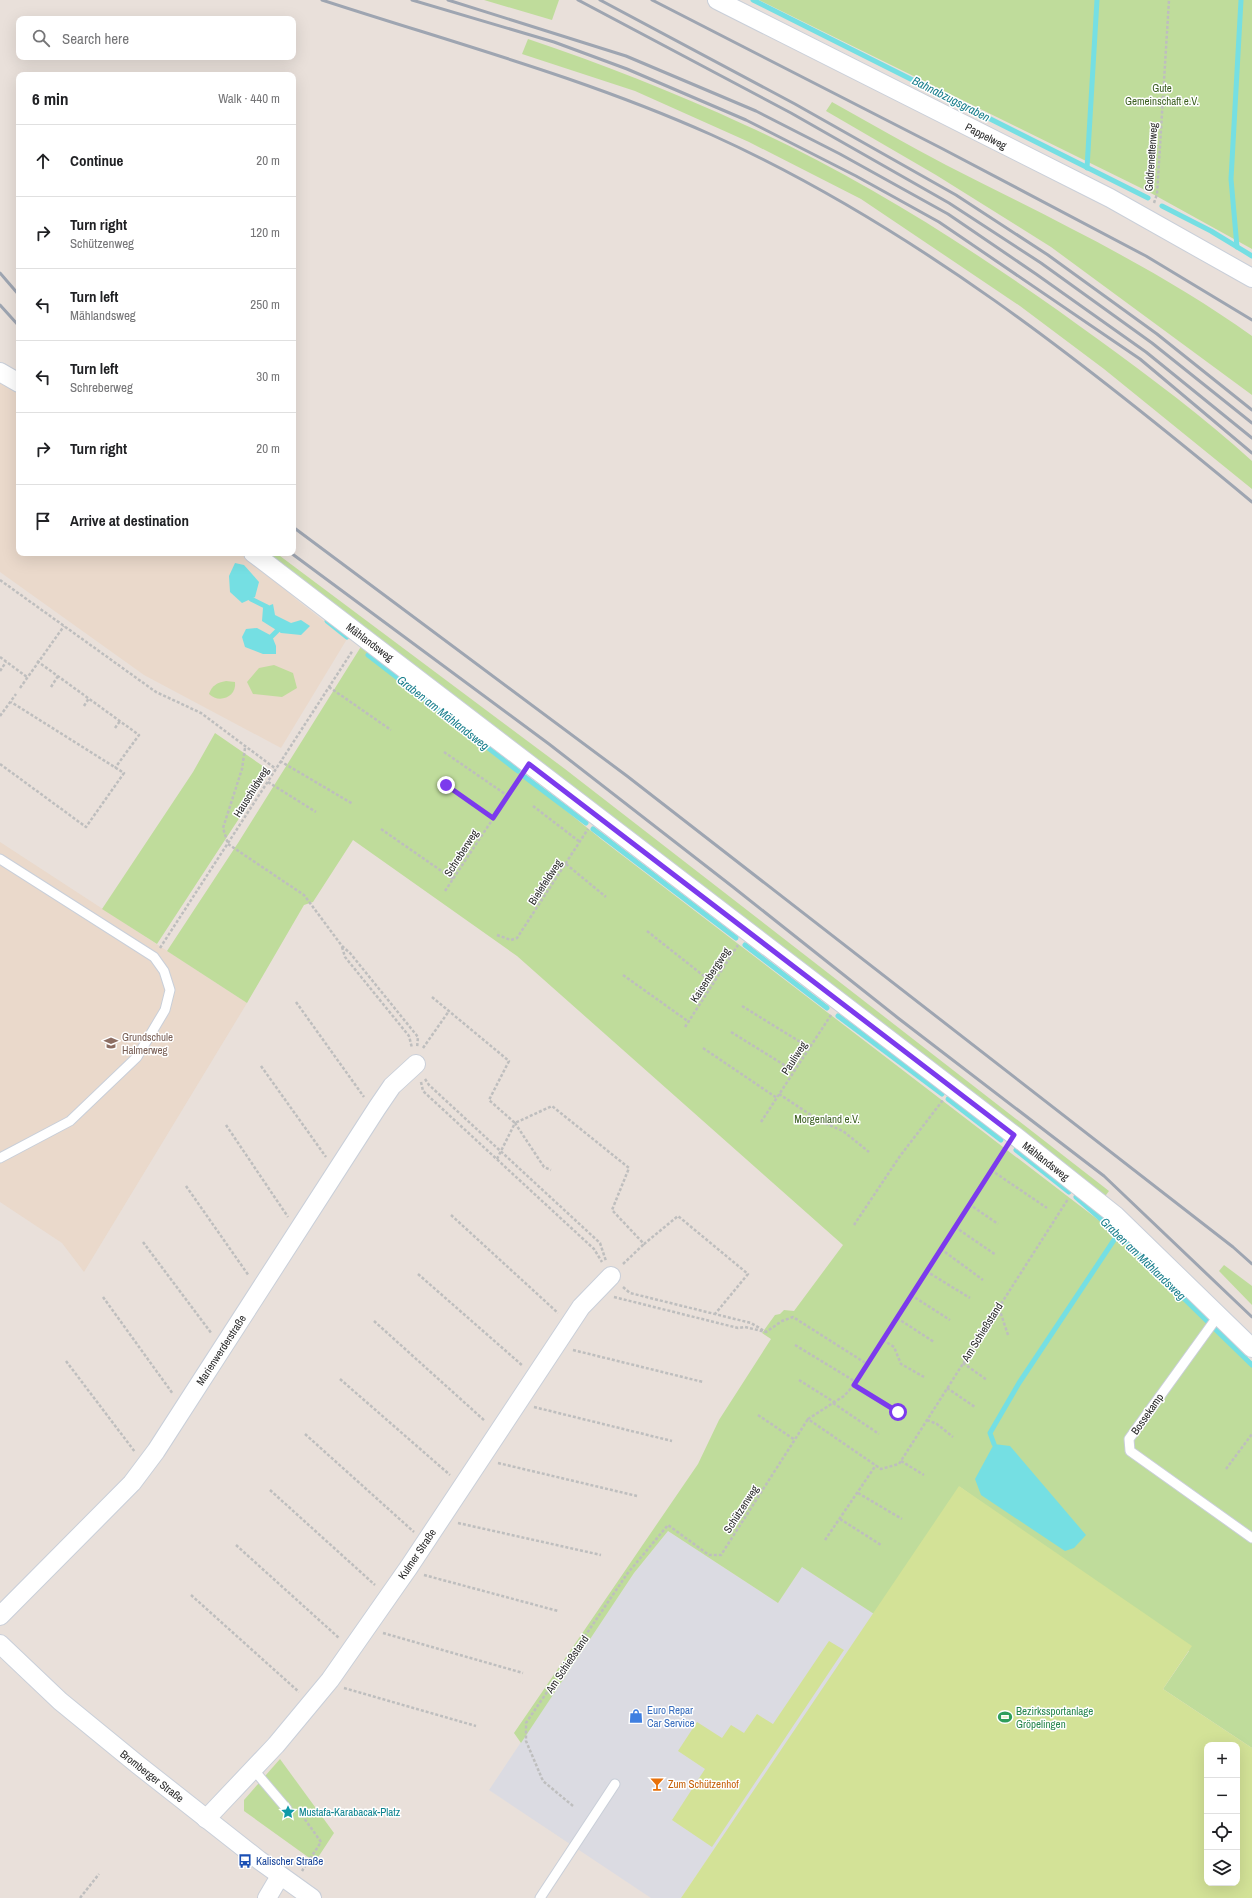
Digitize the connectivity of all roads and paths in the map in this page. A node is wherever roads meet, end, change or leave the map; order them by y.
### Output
1 (716, 0) edge
2 (1169, 0) edge
3 (1147, 218) junction
4 (1252, 278) edge
5 (0, 372) edge
6 (16, 381) edge
7 (257, 556) edge
8 (0, 580) edge
9 (64, 626) junction
10 (362, 636) junction
11 (0, 657) edge
12 (6, 662) junction
13 (37, 662) junction
14 (0, 671) edge
15 (58, 676) junction
16 (28, 677) junction
17 (51, 687) dead end
18 (329, 687) junction
19 (20, 688) dead end
20 (16, 694) dead end
21 (88, 698) junction
22 (11, 702) junction
23 (84, 706) dead end
24 (2, 712) edge
25 (0, 716) edge
26 (120, 721) junction
27 (115, 728) dead end
28 (391, 730) dead end
29 (245, 748) junction
30 (444, 752) dead end
31 (280, 761) junction
32 (0, 764) edge
33 (529, 764) junction
34 (115, 768) junction
35 (276, 769) junction
36 (268, 782) junction
37 (446, 785) dead end
38 (508, 796) junction
39 (353, 804) dead end
40 (534, 806) dead end
41 (316, 812) dead end
42 (597, 816) junction
43 (493, 818) junction
44 (381, 829) dead end
45 (580, 842) junction
46 (228, 844) junction
47 (0, 860) edge
48 (566, 864) junction
49 (453, 879) junction
50 (445, 891) dead end
51 (606, 897) dead end
52 (647, 931) dead end
53 (747, 931) junction
54 (497, 935) dead end
55 (342, 946) junction
56 (154, 957) junction
57 (622, 975) dead end
58 (714, 984) junction
59 (432, 997) dead end
60 (296, 1002) dead end
61 (839, 1003) junction
62 (742, 1006) dead end
63 (449, 1011) junction
64 (689, 1022) junction
65 (685, 1027) dead end
66 (731, 1032) dead end
67 (703, 1048) dead end
68 (810, 1048) junction
69 (416, 1064) junction
70 (262, 1066) dead end
71 (794, 1072) junction
72 (952, 1089) junction
73 (779, 1094) junction
74 (777, 1098) junction
75 (377, 1108) junction
76 (761, 1122) dead end
77 (515, 1123) junction
78 (226, 1125) dead end
79 (1014, 1135) junction
80 (500, 1152) junction
81 (869, 1152) dead end
82 (0, 1158) edge
83 (496, 1159) junction
84 (338, 1168) junction
85 (551, 1170) dead end
86 (991, 1170) junction
87 (186, 1186) dead end
88 (1079, 1187) junction
89 (970, 1204) junction
90 (1047, 1208) dead end
91 (450, 1215) dead end
92 (998, 1224) dead end
93 (854, 1225) dead end
94 (955, 1227) junction
95 (301, 1228) junction
96 (143, 1242) dead end
97 (644, 1244) junction
98 (941, 1249) junction
99 (996, 1255) dead end
100 (616, 1271) junction
101 (926, 1271) junction
102 (418, 1274) dead end
103 (983, 1280) dead end
104 (262, 1289) junction
105 (598, 1289) junction
106 (911, 1296) junction
107 (103, 1297) dead end
108 (970, 1298) dead end
109 (996, 1311) junction
110 (715, 1314) junction
111 (1218, 1316) junction
112 (897, 1318) junction
113 (950, 1320) dead end
114 (374, 1321) dead end
115 (571, 1322) junction
116 (766, 1332) junction
117 (1008, 1335) dead end
118 (883, 1340) junction
119 (934, 1342) dead end
120 (555, 1345) junction
121 (795, 1345) dead end
122 (224, 1346) junction
123 (1252, 1348) edge
124 (66, 1361) dead end
125 (963, 1362) junction
126 (868, 1364) junction
127 (535, 1376) junction
128 (924, 1377) dead end
129 (340, 1379) dead end
130 (799, 1380) dead end
131 (987, 1380) dead end
132 (703, 1382) dead end
133 (855, 1384) junction
134 (947, 1388) junction
135 (518, 1401) junction
136 (833, 1403) junction
137 (185, 1406) junction
138 (975, 1407) dead end
139 (898, 1412) dead end
140 (758, 1415) dead end
141 (808, 1419) junction
142 (927, 1420) junction
143 (500, 1429) junction
144 (305, 1434) dead end
145 (879, 1434) dead end
146 (1252, 1434) edge
147 (953, 1437) dead end
148 (795, 1440) junction
149 (672, 1441) dead end
150 (480, 1458) junction
151 (900, 1461) junction
152 (145, 1465) junction
153 (876, 1465) junction
154 (1226, 1469) dead end
155 (924, 1475) dead end
156 (463, 1485) junction
157 (270, 1490) dead end
158 (858, 1493) junction
159 (637, 1496) dead end
160 (443, 1515) junction
161 (840, 1519) junction
162 (902, 1520) dead end
163 (668, 1526) joint
164 (1252, 1538) edge
165 (825, 1540) dead end
166 (426, 1542) junction
167 (236, 1545) dead end
168 (881, 1545) dead end
169 (601, 1555) dead end
170 (409, 1567) junction
171 (191, 1595) dead end
172 (390, 1596) junction
173 (558, 1611) dead end
174 (0, 1616) edge
175 (369, 1626) junction
176 (0, 1644) edge
177 (352, 1649) junction
178 (523, 1673) dead end
179 (330, 1680) junction
180 (313, 1702) junction
181 (476, 1726) dead end
182 (254, 1770) junction
183 (615, 1784) dead end
184 (573, 1806) dead end
185 (287, 1809) dead end
186 (298, 1810) dead end
187 (206, 1819) junction
188 (99, 1874) dead end
189 (287, 1881) junction
190 (80, 1898) edge
191 (267, 1898) edge
192 (312, 1898) edge
193 (540, 1898) edge

1 - 3 street, Pappelweg
2 - 3 path, Goldrenettenweg
3 - 4 street, Pappelweg
5 - 6 street
7 - 10 street, Mählandsweg
8 - 9 path
9 - 13 path
9 - 29 path
10 - 18 path, Hauschildweg
10 - 33 street, Mählandsweg
11 - 12 path
12 - 14 path
12 - 16 path
13 - 15 path
13 - 16 path
15 - 17 path
15 - 21 path
16 - 19 path
18 - 28 path
18 - 31 path, Hauschildweg
20 - 22 path
21 - 23 path
21 - 26 path
22 - 24 path
22 - 34 path
24 - 25 path
26 - 27 path
26 - 34 path
29 - 35 path
29 - 46 path
30 - 38 path
31 - 35 path, Hauschildweg
31 - 39 path
32 - 34 path
33 - 38 path, Schreberweg
33 - 42 street, Mählandsweg
35 - 36 path, Hauschildweg
36 - 41 path
36 - 46 path, Hauschildweg
37 - 43 path
38 - 43 path, Schreberweg
40 - 45 path
42 - 45 path, Bielefeldweg
42 - 53 street, Mählandsweg
43 - 49 path, Schreberweg
44 - 49 path
45 - 48 path, Bielefeldweg
46 - 55 path
46 - 56 path, Hauschildweg
47 - 56 lane
48 - 51 path
48 - 54 path, Bielefeldweg
49 - 50 path, Schreberweg
52 - 58 path
53 - 58 path, Kaisenbergweg
53 - 61 street, Mählandsweg
55 - 69 path
55 - 69 path
56 - 82 lane
57 - 64 path
58 - 64 path, Kaisenbergweg
59 - 63 path
60 - 75 path
61 - 68 path, Pauliweg
61 - 72 street, Mählandsweg
62 - 68 path
63 - 69 path
63 - 77 path
64 - 65 path, Kaisenbergweg
66 - 71 path
67 - 74 path
68 - 71 path, Pauliweg
69 - 75 street, Marienwerderstraße
69 - 80 path
69 - 83 path
70 - 84 path
71 - 73 path, Pauliweg
72 - 79 street, Mählandsweg
72 - 93 path
73 - 74 path, Pauliweg
73 - 81 path
74 - 76 path, Pauliweg
75 - 84 street, Marienwerderstraße
77 - 80 path
77 - 85 path
77 - 97 path
78 - 95 path
79 - 86 path, Schützenweg
79 - 88 street, Mählandsweg
80 - 83 path
80 - 100 path
83 - 100 path
84 - 95 street, Marienwerderstraße
86 - 89 path, Schützenweg
86 - 90 path
87 - 104 path
88 - 109 path, Am Schießstand
88 - 111 street, Mählandsweg
89 - 92 path
89 - 94 path, Schützenweg
91 - 115 path
94 - 98 path, Schützenweg
94 - 99 path
95 - 104 street, Marienwerderstraße
96 - 122 path
97 - 100 path
97 - 110 path
98 - 101 path, Schützenweg
98 - 103 path
100 - 105 street, Kulmer Straße
100 - 110 path
101 - 106 path, Schützenweg
101 - 108 path
102 - 127 path
104 - 122 street, Marienwerderstraße
105 - 115 street, Kulmer Straße
105 - 116 path
106 - 112 path, Schützenweg
106 - 113 path
107 - 137 path
109 - 117 path
109 - 125 path, Am Schießstand
110 - 116 path
111 - 123 street, Mählandsweg
111 - 164 lane, Bossekamp
112 - 118 path, Schützenweg
112 - 119 path
114 - 143 path
115 - 120 street, Kulmer Straße
116 - 126 path
118 - 126 path, Schützenweg
118 - 128 path
120 - 127 street, Kulmer Straße
120 - 132 path
121 - 133 path
122 - 137 street, Marienwerderstraße
124 - 152 path
125 - 131 path
125 - 134 path, Am Schießstand
126 - 133 path, Schützenweg
127 - 135 street, Kulmer Straße
129 - 156 path
130 - 136 path
133 - 136 path, Schützenweg
133 - 139 path
134 - 138 path
134 - 142 path, Am Schießstand
135 - 143 street, Kulmer Straße
135 - 149 path
136 - 141 path, Schützenweg
136 - 145 path
137 - 152 street, Marienwerderstraße
140 - 148 path
141 - 148 path, Schützenweg
141 - 153 path
142 - 147 path
142 - 151 path, Am Schießstand
143 - 150 street, Kulmer Straße
144 - 166 path
146 - 154 path
148 - 163 path, Schützenweg
150 - 156 street, Kulmer Straße
150 - 159 path
151 - 153 path
151 - 155 path
152 - 174 street, Marienwerderstraße
153 - 158 path
156 - 160 street, Kulmer Straße
157 - 172 path
158 - 161 path
158 - 162 path
160 - 166 street, Kulmer Straße
160 - 169 path
161 - 165 path
161 - 168 path
163 - 184 path, Am Schießstand
166 - 170 street, Kulmer Straße
167 - 177 path
170 - 172 street, Kulmer Straße
170 - 173 path
171 - 180 path
172 - 175 street, Kulmer Straße
175 - 177 street, Kulmer Straße
175 - 178 path
176 - 187 street, Bromberger Straße
177 - 179 street, Kulmer Straße
179 - 180 street, Kulmer Straße
179 - 181 path
180 - 182 street, Kulmer Straße
182 - 185 lane
182 - 187 street, Kulmer Straße
183 - 193 lane
186 - 189 path
187 - 189 street, Bromberger Straße
188 - 190 path
189 - 191 street
189 - 192 street, Bromberger Straße

